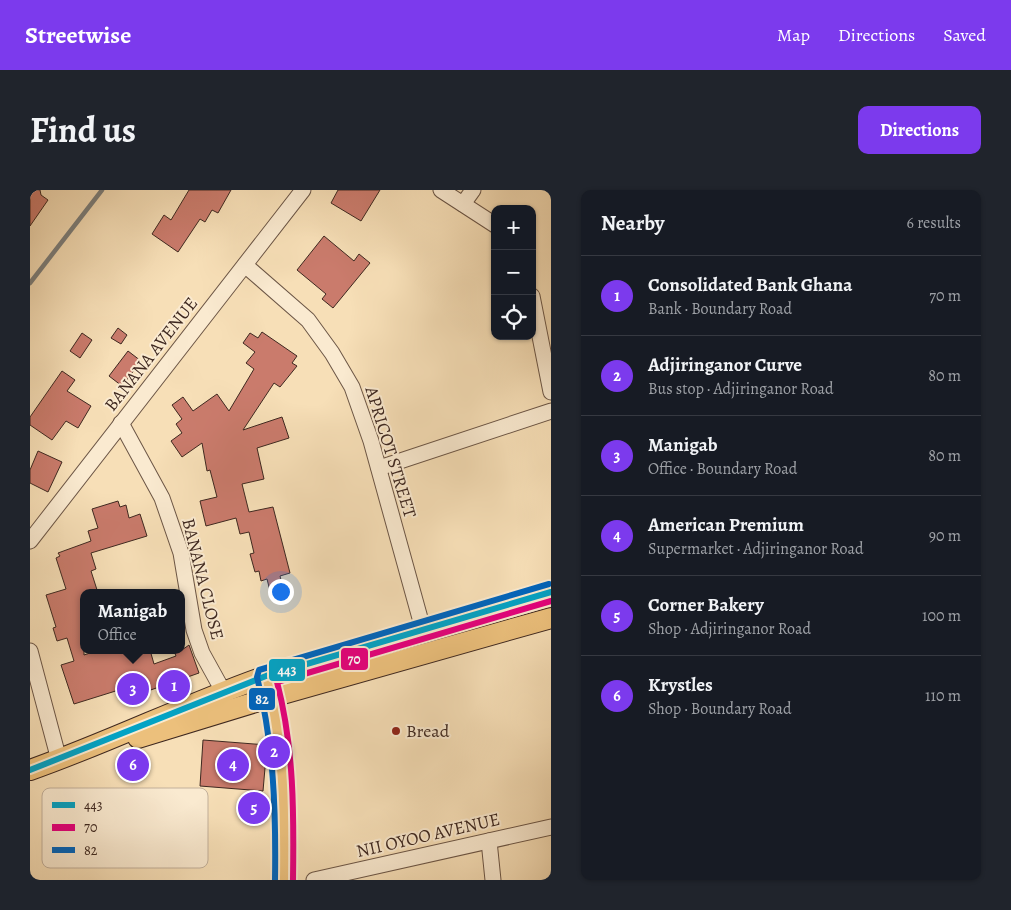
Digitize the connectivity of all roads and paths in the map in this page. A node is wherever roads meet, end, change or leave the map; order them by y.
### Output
1 (303, 190) edge
2 (441, 190) edge
3 (474, 190) edge
4 (464, 204) junction
5 (491, 222) edge
6 (245, 265) junction
7 (536, 316) edge
8 (551, 392) edge
9 (551, 411) edge
10 (121, 423) junction
11 (378, 468) junction
12 (30, 541) edge
13 (551, 592) edge
14 (551, 618) edge
15 (423, 629) junction
16 (30, 651) edge
17 (266, 676) junction
18 (223, 691) junction
19 (272, 697) junction
20 (97, 746) junction
21 (59, 760) junction
22 (30, 770) edge
23 (551, 827) edge
24 (489, 841) junction
25 (284, 880) edge
26 (314, 880) edge
27 (493, 880) edge

1 - 6 street, BANANA AVENUE
2 - 4 street
3 - 4 street
4 - 5 street
6 - 10 street, BANANA AVENUE
6 - 11 street, APRICOT STREET
7 - 8 street
9 - 11 street
10 - 12 street, BANANA AVENUE
10 - 18 street, BANANA CLOSE
11 - 15 street, APRICOT STREET
13 - 15 main road
14 - 19 main road
15 - 17 main road
16 - 21 street
17 - 18 main road
17 - 19 main road
18 - 20 main road
19 - 20 main road
19 - 25 main road
20 - 21 main road
21 - 22 main road
23 - 24 street, NII OYOO AVENUE
24 - 26 street, NII OYOO AVENUE
24 - 27 street

